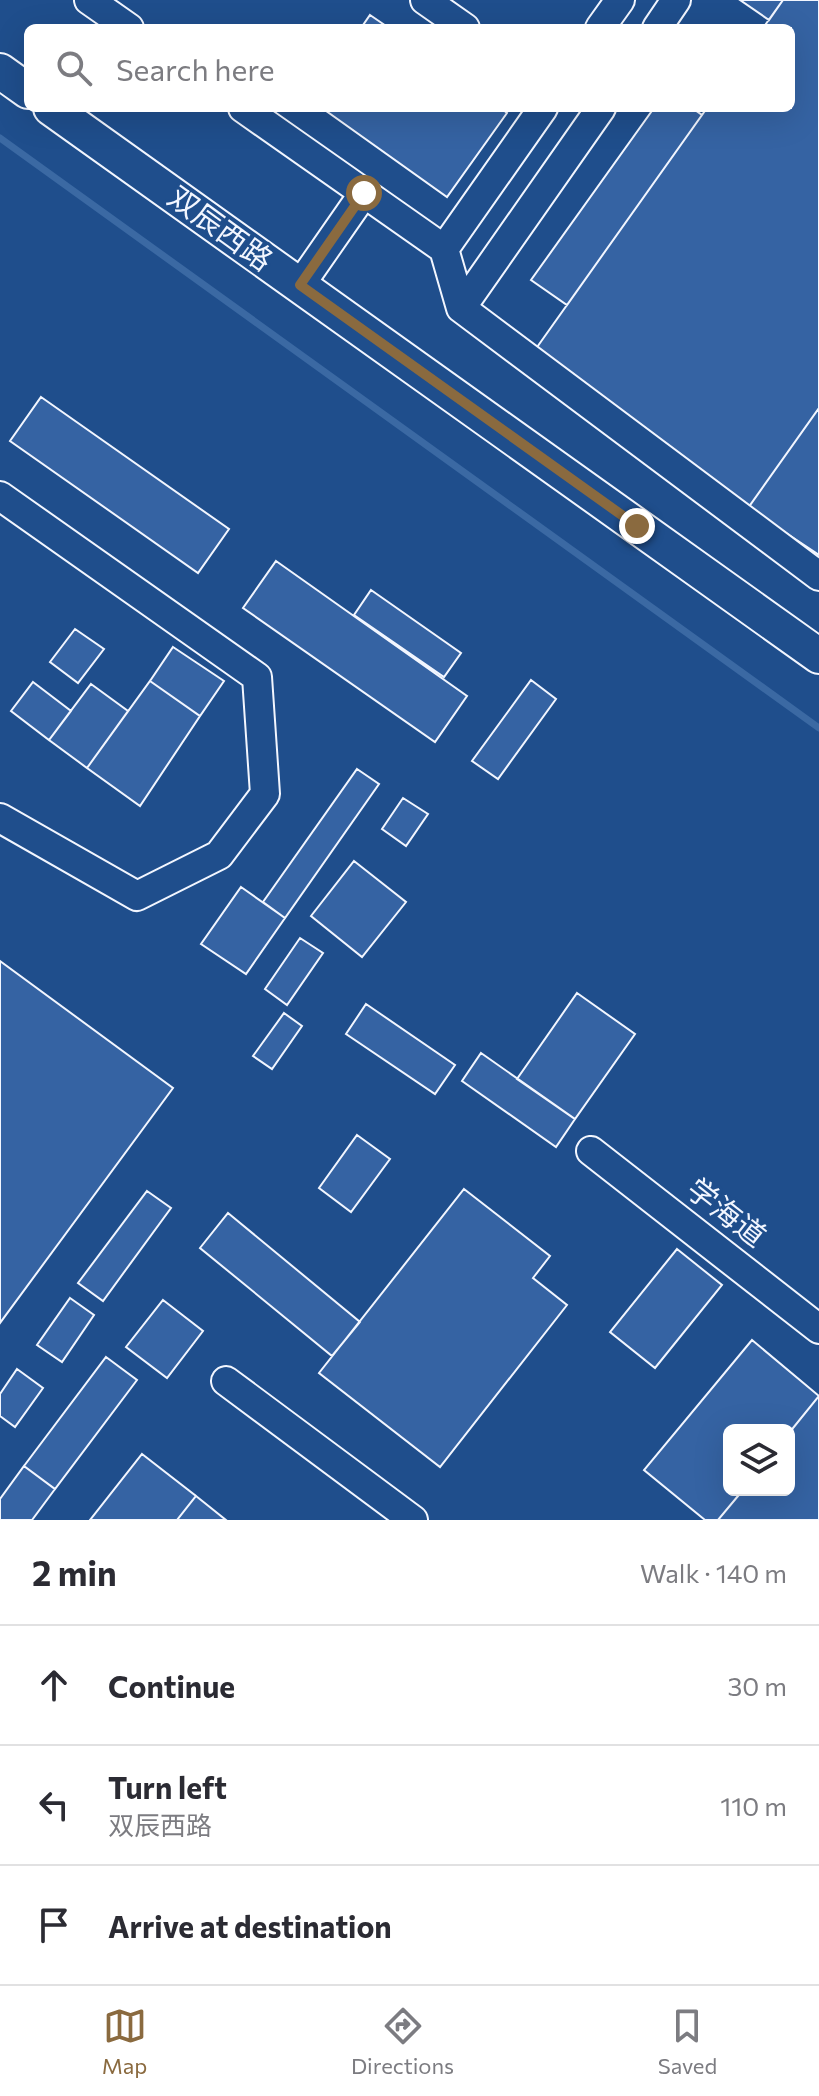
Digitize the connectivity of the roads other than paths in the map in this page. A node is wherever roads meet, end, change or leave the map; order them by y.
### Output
1 (89, 0) edge
2 (425, 0) edge
3 (620, 0) edge
4 (676, 0) edge
5 (123, 24) edge
6 (459, 24) edge
7 (603, 24) edge
8 (660, 24) edge
9 (0, 71) edge
10 (24, 88) edge
11 (57, 112) edge
12 (249, 112) edge
13 (540, 112) edge
14 (598, 112) edge
15 (364, 193) junction
16 (444, 249) junction
17 (300, 285) junction
18 (461, 308) junction
19 (0, 496) edge
20 (819, 576) edge
21 (819, 656) edge
22 (0, 818) edge
23 (591, 1151) dead end
24 (819, 1329) edge
25 (226, 1381) dead end
26 (413, 1520) edge

1 - 5 street
2 - 6 street
3 - 7 street
4 - 8 street
9 - 10 main road
11 - 17 main road, 双辰西路
12 - 15 street
13 - 16 street
14 - 18 street
15 - 16 street
15 - 17 street
16 - 18 street
17 - 21 main road, 双辰西路
18 - 20 street
19 - 22 street
23 - 24 street, 学海道
25 - 26 street

